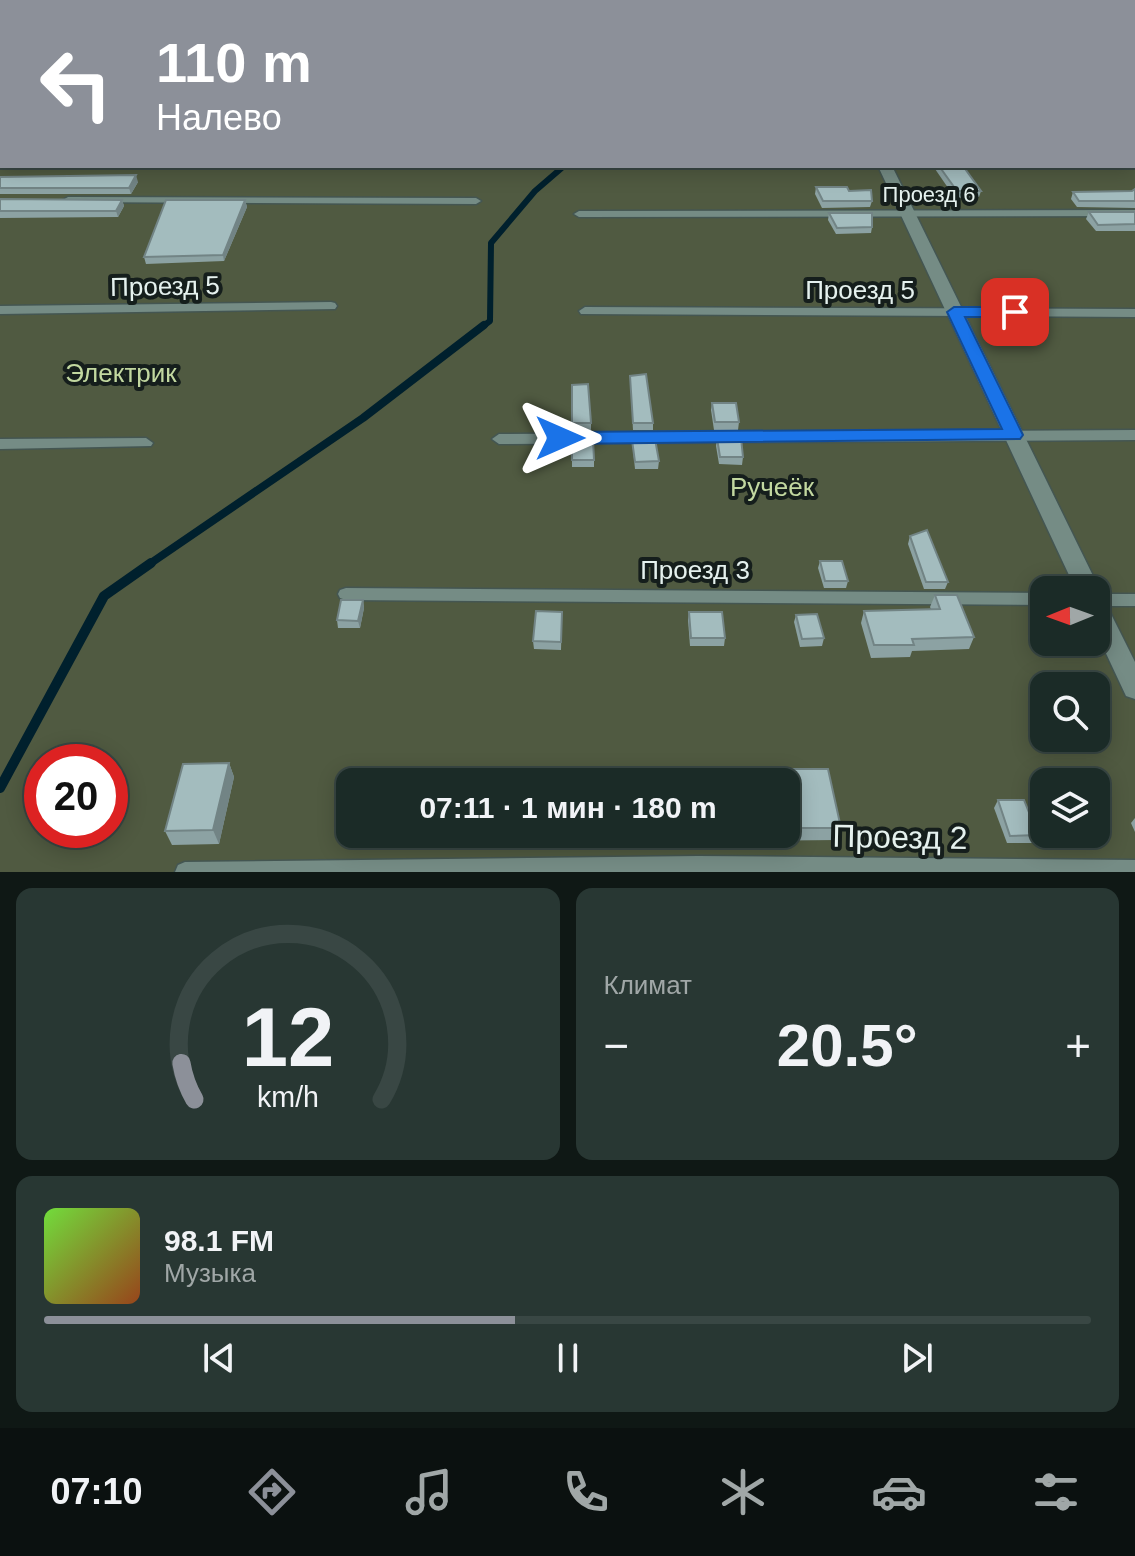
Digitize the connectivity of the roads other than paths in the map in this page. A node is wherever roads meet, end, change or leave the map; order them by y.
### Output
1 (886, 168) edge
2 (48, 200) edge
3 (476, 201) dead end
4 (1135, 213) edge
5 (579, 214) dead end
6 (908, 214) junction
7 (331, 306) dead end
8 (0, 310) edge
9 (585, 311) dead end
10 (954, 312) junction
11 (1135, 313) edge
12 (1014, 435) junction
13 (1135, 435) edge
14 (499, 439) dead end
15 (146, 443) dead end
16 (0, 444) edge
17 (1081, 576) edge
18 (346, 594) dead end
19 (1030, 599) edge
20 (1110, 600) edge
21 (1135, 600) edge
22 (1110, 636) edge
23 (1135, 688) edge
24 (1135, 870) edge
25 (185, 872) edge

1 - 6 street
2 - 3 lane
4 - 6 lane, Проезд 6
5 - 6 lane, Проезд 6
6 - 10 street
7 - 8 lane, Проезд 5
9 - 10 lane, Проезд 5
10 - 11 lane, Проезд 5
10 - 12 street
12 - 13 lane
12 - 14 lane
12 - 17 street
15 - 16 lane
18 - 19 lane, Проезд 3
20 - 21 lane
22 - 23 street
24 - 25 lane, Проезд 2

